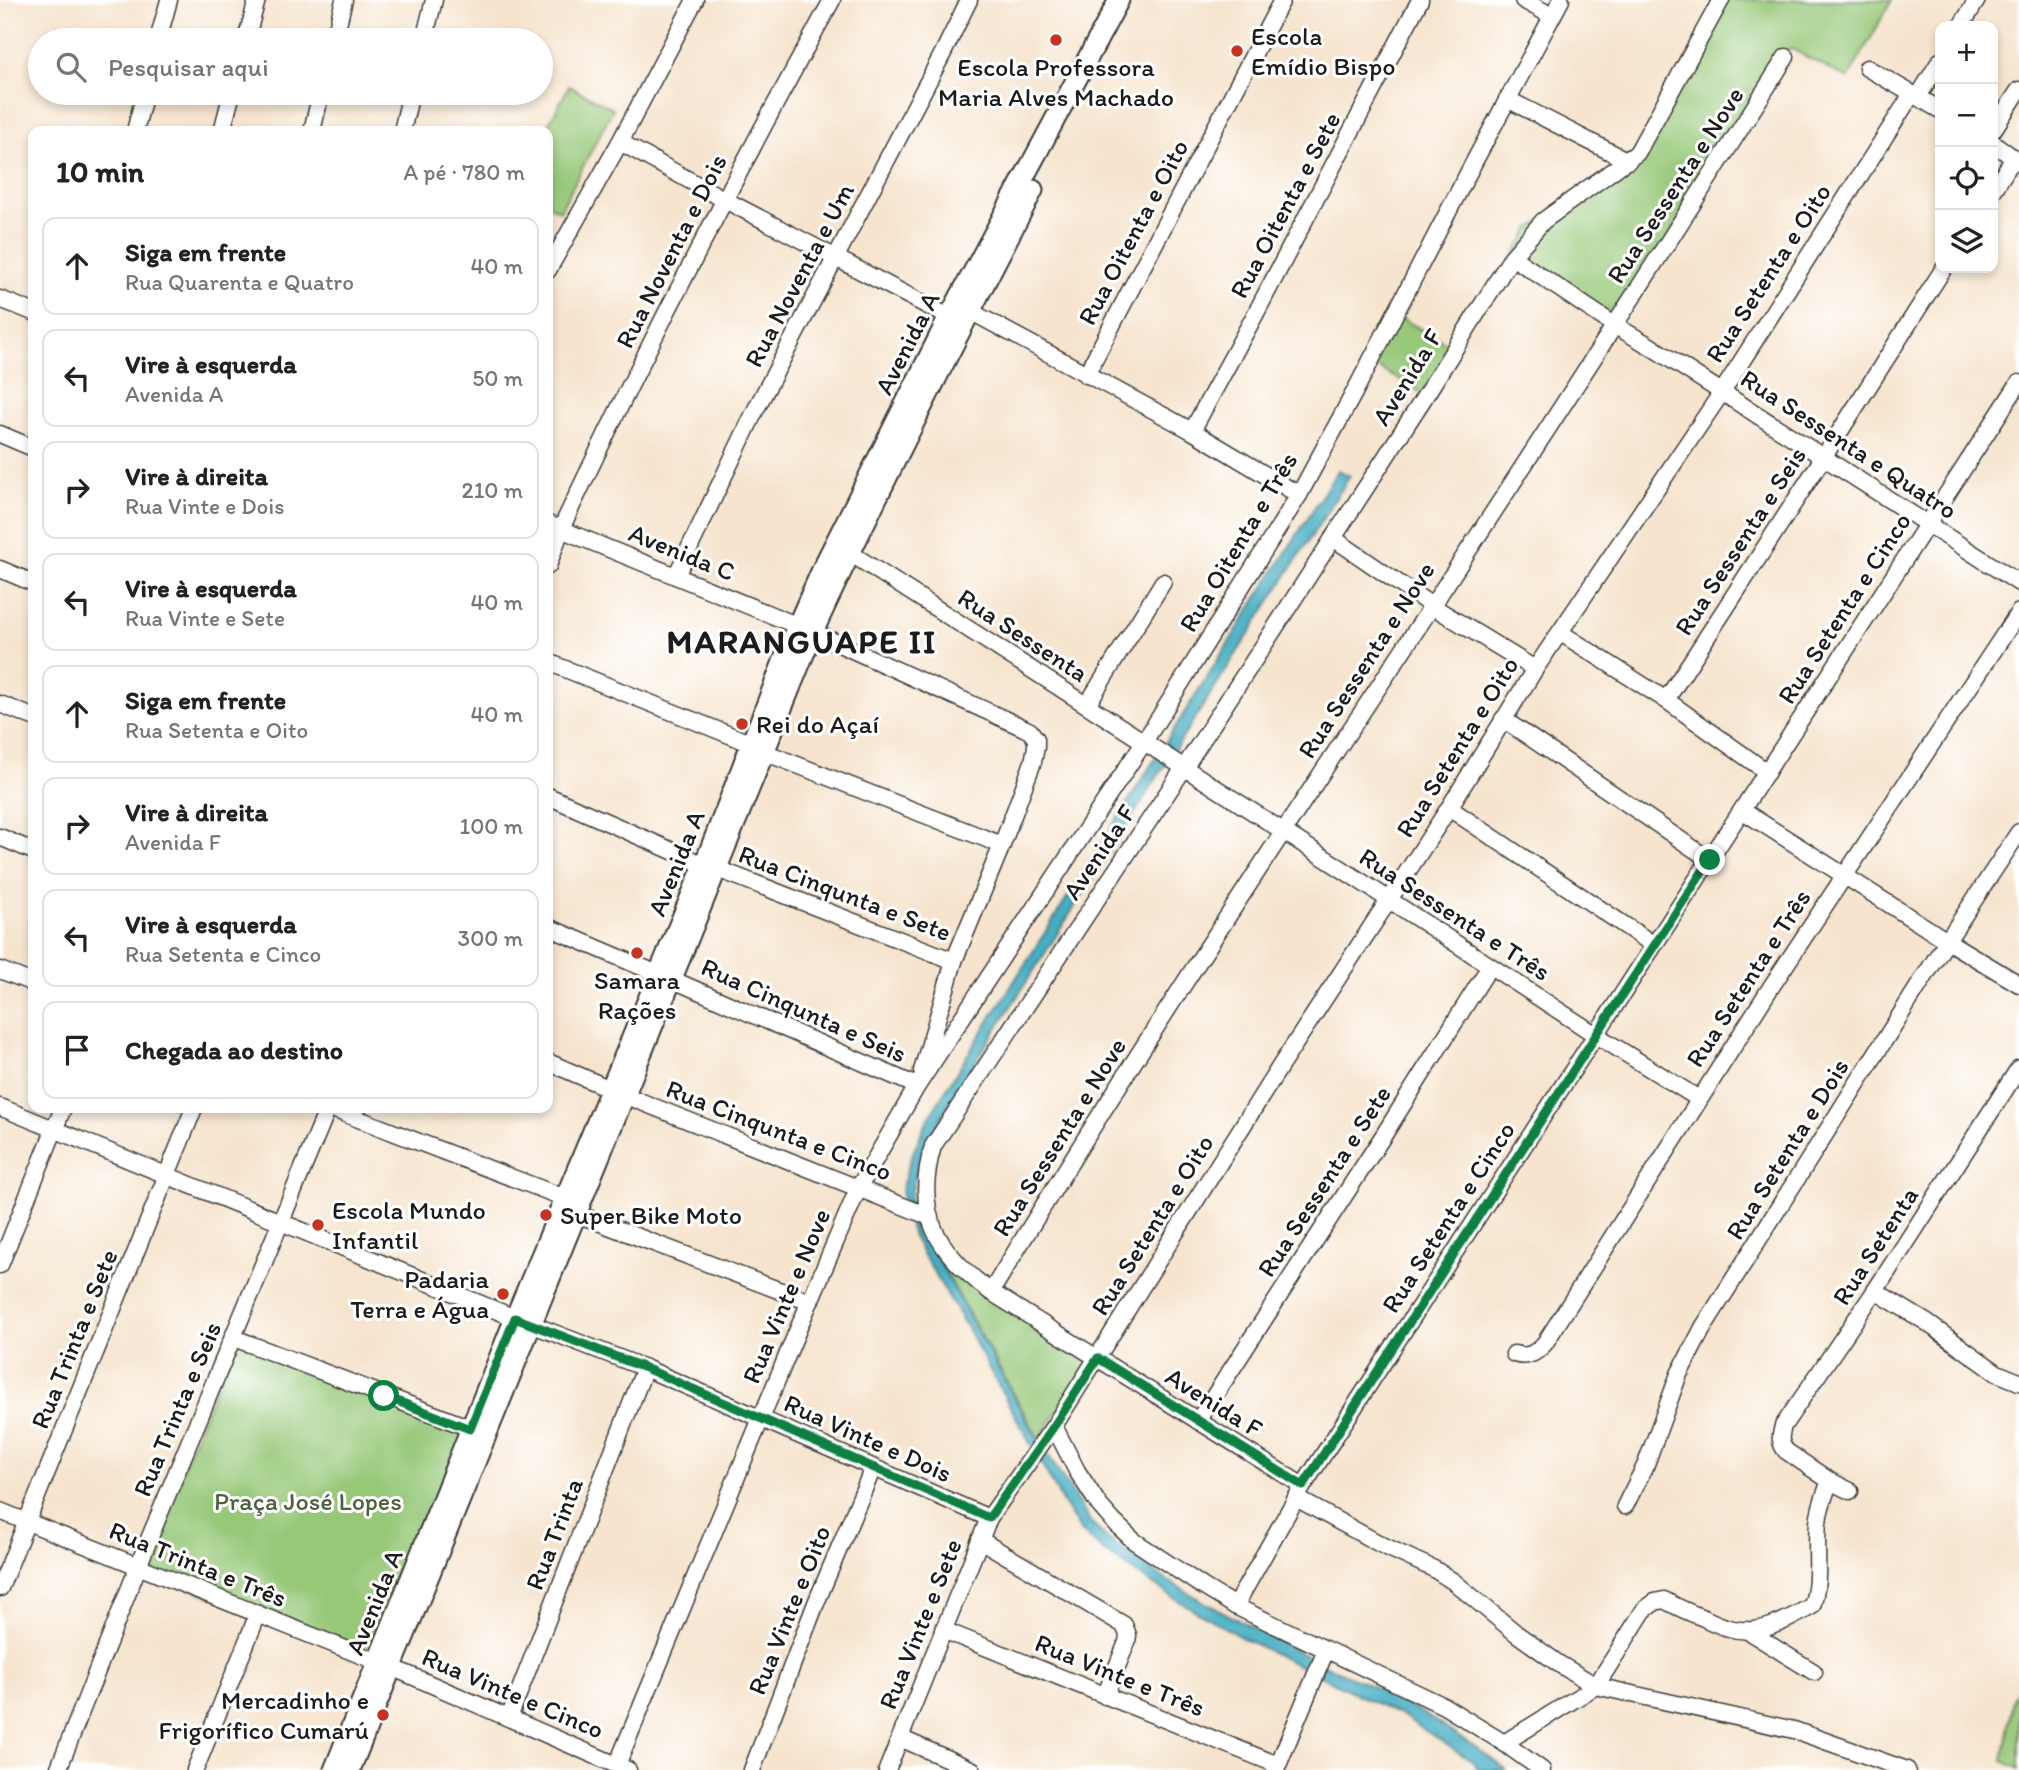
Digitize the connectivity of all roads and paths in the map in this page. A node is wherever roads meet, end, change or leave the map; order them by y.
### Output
1 (169, 0) edge
2 (257, 0) edge
3 (344, 0) edge
4 (434, 0) edge
5 (695, 0) edge
6 (832, 0) edge
7 (969, 0) edge
8 (1119, 0) edge
9 (1132, 0) edge
10 (1282, 0) edge
11 (1420, 0) edge
12 (1522, 0) edge
13 (1561, 0) edge
14 (1721, 0) edge
15 (1977, 0) edge
16 (1552, 16) junction
17 (1964, 21) edge
18 (161, 28) edge
19 (249, 28) edge
20 (337, 28) edge
21 (427, 28) edge
22 (1786, 57) dead end
23 (1867, 68) dead end
24 (1935, 68) edge
25 (2019, 90) edge
26 (1915, 96) junction
27 (1507, 99) junction
28 (142, 105) edge
29 (229, 105) edge
30 (318, 105) edge
31 (408, 105) edge
32 (1935, 107) edge
33 (1998, 122) edge
34 (136, 126) edge
35 (223, 126) edge
36 (313, 126) edge
37 (403, 126) edge
38 (620, 142) junction
39 (1998, 147) edge
40 (2016, 160) edge
41 (1628, 161) junction
42 (1998, 184) edge
43 (725, 200) junction
44 (1511, 257) junction
45 (836, 258) junction
46 (553, 261) edge
47 (1941, 273) edge
48 (0, 299) edge
49 (28, 310) edge
50 (970, 311) junction
51 (949, 317) junction
52 (1614, 325) junction
53 (1086, 375) junction
54 (2019, 383) edge
55 (1722, 392) junction
56 (1192, 431) junction
57 (0, 434) edge
58 (28, 446) edge
59 (1823, 458) junction
60 (1298, 495) junction
61 (1928, 523) junction
62 (554, 527) edge
63 (1333, 538) junction
64 (842, 549) junction
65 (0, 569) edge
66 (676, 576) junction
67 (28, 581) edge
68 (1163, 582) dead end
69 (2019, 583) edge
70 (1432, 606) junction
71 (2019, 612) edge
72 (805, 629) junction
73 (1561, 633) junction
74 (553, 664) edge
75 (1535, 669) junction
76 (1666, 700) junction
77 (0, 704) edge
78 (1087, 705) junction
79 (28, 716) edge
80 (1503, 719) junction
81 (1024, 728) joint
82 (1148, 744) junction
83 (758, 748) junction
84 (1182, 767) junction
85 (1767, 772) junction
86 (553, 798) edge
87 (1449, 808) junction
88 (1743, 811) junction
89 (1283, 831) junction
90 (2019, 832) edge
91 (0, 837) edge
92 (1002, 845) junction
93 (28, 849) edge
94 (1710, 860) junction
95 (711, 867) junction
96 (1844, 875) junction
97 (1390, 900) junction
98 (553, 929) edge
99 (1947, 941) junction
100 (1654, 945) junction
101 (954, 961) junction
102 (1490, 967) junction
103 (0, 970) edge
104 (665, 977) junction
105 (28, 981) edge
106 (2019, 984) edge
107 (1596, 1035) junction
108 (553, 1064) edge
109 (2019, 1068) edge
110 (917, 1086) junction
111 (617, 1092) junction
112 (1699, 1099) junction
113 (0, 1107) edge
114 (61, 1113) edge
115 (192, 1113) edge
116 (327, 1113) edge
117 (341, 1113) edge
118 (54, 1128) junction
119 (166, 1175) junction
120 (858, 1189) junction
121 (571, 1206) junction
122 (923, 1214) junction
123 (282, 1222) junction
124 (5, 1241) edge
125 (0, 1265) edge
126 (1875, 1291) junction
127 (991, 1292) junction
128 (810, 1302) junction
129 (523, 1322) junction
130 (234, 1338) junction
131 (1514, 1354) dead end
132 (1098, 1358) junction
133 (645, 1368) junction
134 (2019, 1382) edge
135 (761, 1418) junction
136 (1198, 1422) junction
137 (1052, 1428) junction
138 (470, 1429) junction
139 (873, 1468) junction
140 (1830, 1481) junction
141 (1850, 1491) dead end
142 (1300, 1492) junction
143 (1625, 1506) dead end
144 (0, 1511) edge
145 (989, 1518) junction
146 (27, 1524) junction
147 (980, 1540) junction
148 (138, 1567) junction
149 (0, 1588) edge
150 (1235, 1606) junction
151 (258, 1614) junction
152 (943, 1630) junction
153 (1746, 1630) junction
154 (1325, 1652) junction
155 (385, 1665) junction
156 (1814, 1672) dead end
157 (1595, 1686) junction
158 (1105, 1696) junction
159 (509, 1718) junction
160 (900, 1738) junction
161 (1504, 1743) junction
162 (1277, 1767) edge
163 (623, 1768) edge
164 (58, 1770) edge
165 (195, 1770) edge
166 (334, 1770) edge
167 (350, 1770) edge
168 (752, 1770) edge
169 (887, 1770) edge
170 (974, 1770) edge
171 (1542, 1770) edge
172 (1907, 1770) edge

1 - 18 street
2 - 19 street
3 - 20 street
4 - 21 street
5 - 38 street
6 - 43 street, Rua Noventa e Dois
7 - 45 street, Rua Noventa e Um
8 - 51 main road, Avenida A
9 - 50 main road, Avenida A
10 - 53 street, Rua Oitenta e Oito
11 - 56 street, Rua Oitenta e Sete
12 - 16 street
13 - 16 street, Rua Oitenta e Três
14 - 41 street, Avenida F
15 - 17 street
16 - 27 street, Rua Oitenta e Três
22 - 52 street, Rua Sessenta e Nove
23 - 26 street
24 - 26 street, Rua Setenta e Oito
25 - 33 street
26 - 32 street
26 - 55 street, Rua Setenta e Oito
27 - 41 street
27 - 60 street, Rua Oitenta e Três
28 - 34 street
29 - 35 street
30 - 36 street
31 - 37 street
38 - 43 street
38 - 46 street
39 - 40 street
40 - 42 street
41 - 44 street, Avenida F
43 - 45 street
43 - 62 street, Rua Noventa e Dois
44 - 52 street, Rua Sessenta e Quatro
44 - 63 street, Avenida F
45 - 51 street
45 - 66 street, Rua Noventa e Um
47 - 59 street, Rua Sessenta e Seis
48 - 49 street
50 - 51 street
50 - 53 street
50 - 64 main road, Avenida A
51 - 64 main road, Avenida A
52 - 55 street, Rua Sessenta e Quatro
52 - 70 street, Rua Sessenta e Nove
53 - 56 street
54 - 61 street, Rua Setenta e Cinco
55 - 59 street, Rua Sessenta e Quatro
55 - 73 street, Rua Setenta e Oito
56 - 60 street
57 - 58 street
59 - 61 street, Rua Sessenta e Quatro
59 - 76 street, Rua Sessenta e Seis
60 - 82 street, Rua Oitenta e Três
61 - 69 street, Rua Sessenta e Quatro
61 - 85 street, Rua Setenta e Cinco
62 - 66 street, Avenida C
63 - 70 street
63 - 84 street, Avenida F
64 - 72 main road, Avenida A
64 - 78 street, Rua Sessenta
65 - 67 street
66 - 72 street, Avenida C
68 - 78 street
70 - 75 street
70 - 89 street, Rua Sessenta e Nove
71 - 96 street, Rua Setenta e Três
72 - 81 street, Avenida C
72 - 83 main road, Avenida A
73 - 75 street, Rua Setenta e Oito
73 - 76 street
74 - 83 street
75 - 80 street, Rua Setenta e Oito
76 - 85 street
77 - 79 street
78 - 82 street, Rua Sessenta
80 - 87 street, Rua Setenta e Oito
80 - 94 street
81 - 92 street, Rua Cinqunta e Sete
82 - 84 street, Rua Sessenta
82 - 110 street, Rua Oitenta e Três
83 - 92 street
83 - 95 main road, Avenida A
84 - 89 street, Rua Sessenta e Três
84 - 122 street, Avenida F
85 - 88 street, Rua Setenta e Cinco
86 - 95 street, Rua Cinqunta e Sete
87 - 97 street, Rua Setenta e Oito
87 - 100 street
88 - 94 street, Rua Setenta e Cinco
88 - 96 street
89 - 97 street, Rua Sessenta e Três
89 - 127 street, Rua Sessenta e Nove
90 - 99 street, Rua Setenta e Dois
91 - 93 street
92 - 101 street, Rua Cinqunta e Sete
94 - 100 street, Rua Setenta e Cinco
95 - 101 street, Rua Cinqunta e Sete
95 - 104 main road, Avenida A
96 - 99 street
96 - 112 street, Rua Setenta e Três
97 - 102 street, Rua Sessenta e Três
97 - 132 street, Rua Setenta e Oito
98 - 104 street, Rua Cinqunta e Seis
99 - 106 street
99 - 143 street, Rua Setenta e Dois
100 - 107 street, Rua Setenta e Cinco
101 - 110 street, Rua Cinqunta e Sete
102 - 107 street, Rua Sessenta e Três
102 - 136 street, Rua Sessenta e Sete
103 - 105 street
104 - 110 street, Rua Cinqunta e Seis
104 - 111 main road, Avenida A
107 - 112 street, Rua Sessenta e Três
107 - 142 street, Rua Setenta e Cinco
108 - 111 street, Rua Cinqunta e Cinco
109 - 126 street, Rua Setenta
110 - 120 street, Rua Vinte e Nove
111 - 120 street, Rua Cinqunta e Cinco
111 - 121 main road, Avenida A
112 - 131 street, Rua Setenta e Três
113 - 118 street, Rua Vinte e Dois
114 - 118 street
115 - 119 street, Rua Trinta e Sete
116 - 123 street, Rua Trinta e Seis
117 - 121 street
118 - 119 street, Rua Vinte e Dois
118 - 124 street
119 - 123 street, Rua Vinte e Dois
119 - 146 street, Rua Trinta e Sete
120 - 122 street, Rua Cinqunta e Cinco
120 - 128 street, Rua Vinte e Nove
121 - 128 street
121 - 129 main road, Avenida A
122 - 127 street, Avenida F
123 - 129 street, Rua Vinte e Dois
123 - 130 street, Rua Trinta e Seis
124 - 125 street
126 - 134 street
126 - 140 street, Rua Setenta
127 - 132 street, Avenida F
128 - 135 street, Rua Vinte e Nove
129 - 133 street, Rua Vinte e Dois
129 - 138 main road, Avenida A
129 - 155 main road, Avenida A
130 - 138 street
130 - 148 street, Rua Trinta e Seis
132 - 136 street, Avenida F
132 - 137 street, Rua Setenta e Oito
133 - 135 street, Rua Vinte e Dois
133 - 159 street, Rua Trinta
135 - 139 street, Rua Vinte e Dois
135 - 163 street, Rua Vinte e Nove
136 - 142 street, Avenida F
137 - 145 street, Rua Vinte e Sete
137 - 150 street
138 - 155 main road, Avenida A
139 - 145 street, Rua Vinte e Dois
139 - 168 street, Rua Vinte e Oito
140 - 141 street
140 - 153 street
142 - 150 street, Rua Setenta e Cinco
142 - 157 street, Avenida F
144 - 146 street, Rua Trinta e Três
145 - 147 street, Rua Vinte e Sete
146 - 148 street, Rua Trinta e Três
146 - 149 street, Rua Trinta e Sete
147 - 152 street, Rua Vinte e Sete
147 - 158 street
148 - 151 street, Rua Trinta e Três
148 - 164 street, Rua Trinta e Seis
150 - 154 street
151 - 155 street, Rua Trinta e Três
151 - 165 street
152 - 158 street, Rua Vinte e Três
152 - 160 street, Rua Vinte e Sete
153 - 156 street
153 - 157 street
154 - 161 street
154 - 162 street
155 - 159 street, Rua Vinte e Cinco
155 - 166 main road, Avenida A
155 - 167 main road, Avenida A
157 - 161 street
157 - 172 street, Avenida F
158 - 162 street, Rua Vinte e Três
159 - 163 street, Rua Vinte e Cinco
160 - 169 street, Rua Vinte e Sete
160 - 170 street
161 - 171 street

